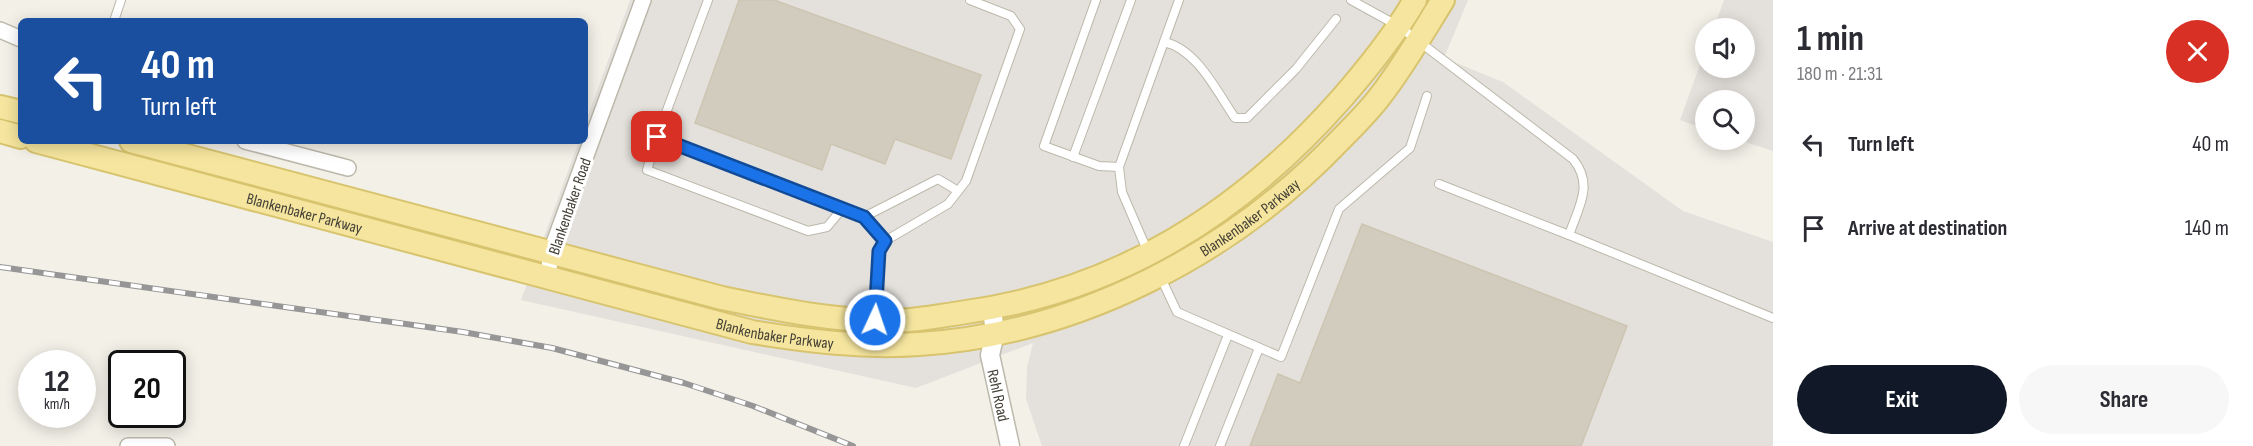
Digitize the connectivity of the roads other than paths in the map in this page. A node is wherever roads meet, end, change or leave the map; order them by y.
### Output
1 (121, 0) edge
2 (643, 0) edge
3 (708, 0) edge
4 (970, 0) edge
5 (1096, 0) edge
6 (1131, 0) edge
7 (1179, 0) edge
8 (1351, 0) edge
9 (1415, 0) edge
10 (1443, 0) edge
11 (115, 18) edge
12 (1336, 19) dead end
13 (1400, 27) junction
14 (0, 30) edge
15 (18, 38) edge
16 (1418, 40) junction
17 (1164, 42) junction
18 (1427, 96) dead end
19 (0, 106) edge
20 (18, 111) edge
21 (0, 131) edge
22 (18, 136) edge
23 (657, 137) junction
24 (47, 144) edge
25 (142, 144) edge
26 (256, 144) edge
27 (1073, 157) junction
28 (1119, 167) junction
29 (348, 168) dead end
30 (1439, 184) dead end
31 (958, 191) junction
32 (842, 209) junction
33 (864, 217) junction
34 (1569, 235) junction
35 (885, 241) junction
36 (551, 251) junction
37 (1149, 254) junction
38 (1161, 276) junction
39 (548, 278) junction
40 (992, 309) junction
41 (1773, 318) edge
42 (875, 320) junction
43 (995, 333) junction
44 (1228, 335) junction
45 (1259, 348) junction
46 (128, 446) edge
47 (167, 446) edge
48 (1010, 446) edge
49 (1184, 446) edge
50 (1220, 446) edge

1 - 11 lane
2 - 36 street, Blankenbaker Road
3 - 23 lane
4 - 31 lane
5 - 27 lane
6 - 27 lane
7 - 17 lane
8 - 13 lane
9 - 13 main road, Blankenbaker Parkway
10 - 16 main road, Blankenbaker Parkway
12 - 17 lane
13 - 16 lane
13 - 37 main road, Blankenbaker Parkway
14 - 15 street
16 - 34 lane
16 - 38 main road, Blankenbaker Parkway
17 - 28 lane
18 - 45 lane
19 - 20 main road
21 - 22 main road
23 - 32 lane
23 - 32 lane
24 - 39 main road, Blankenbaker Parkway
25 - 36 main road, Blankenbaker Parkway
26 - 29 street
27 - 28 lane
28 - 37 lane
30 - 34 lane
31 - 33 lane
31 - 35 lane
32 - 33 lane
33 - 35 lane
34 - 41 lane
35 - 42 lane
36 - 39 street, Blankenbaker Road
36 - 42 main road, Blankenbaker Parkway
37 - 40 main road, Blankenbaker Parkway
38 - 43 main road, Blankenbaker Parkway
38 - 44 lane
39 - 43 main road, Blankenbaker Parkway
40 - 42 main road, Blankenbaker Parkway
40 - 43 street, Rehl Road
43 - 48 street, Rehl Road
44 - 45 lane
44 - 49 lane
45 - 50 lane
46 - 47 street

